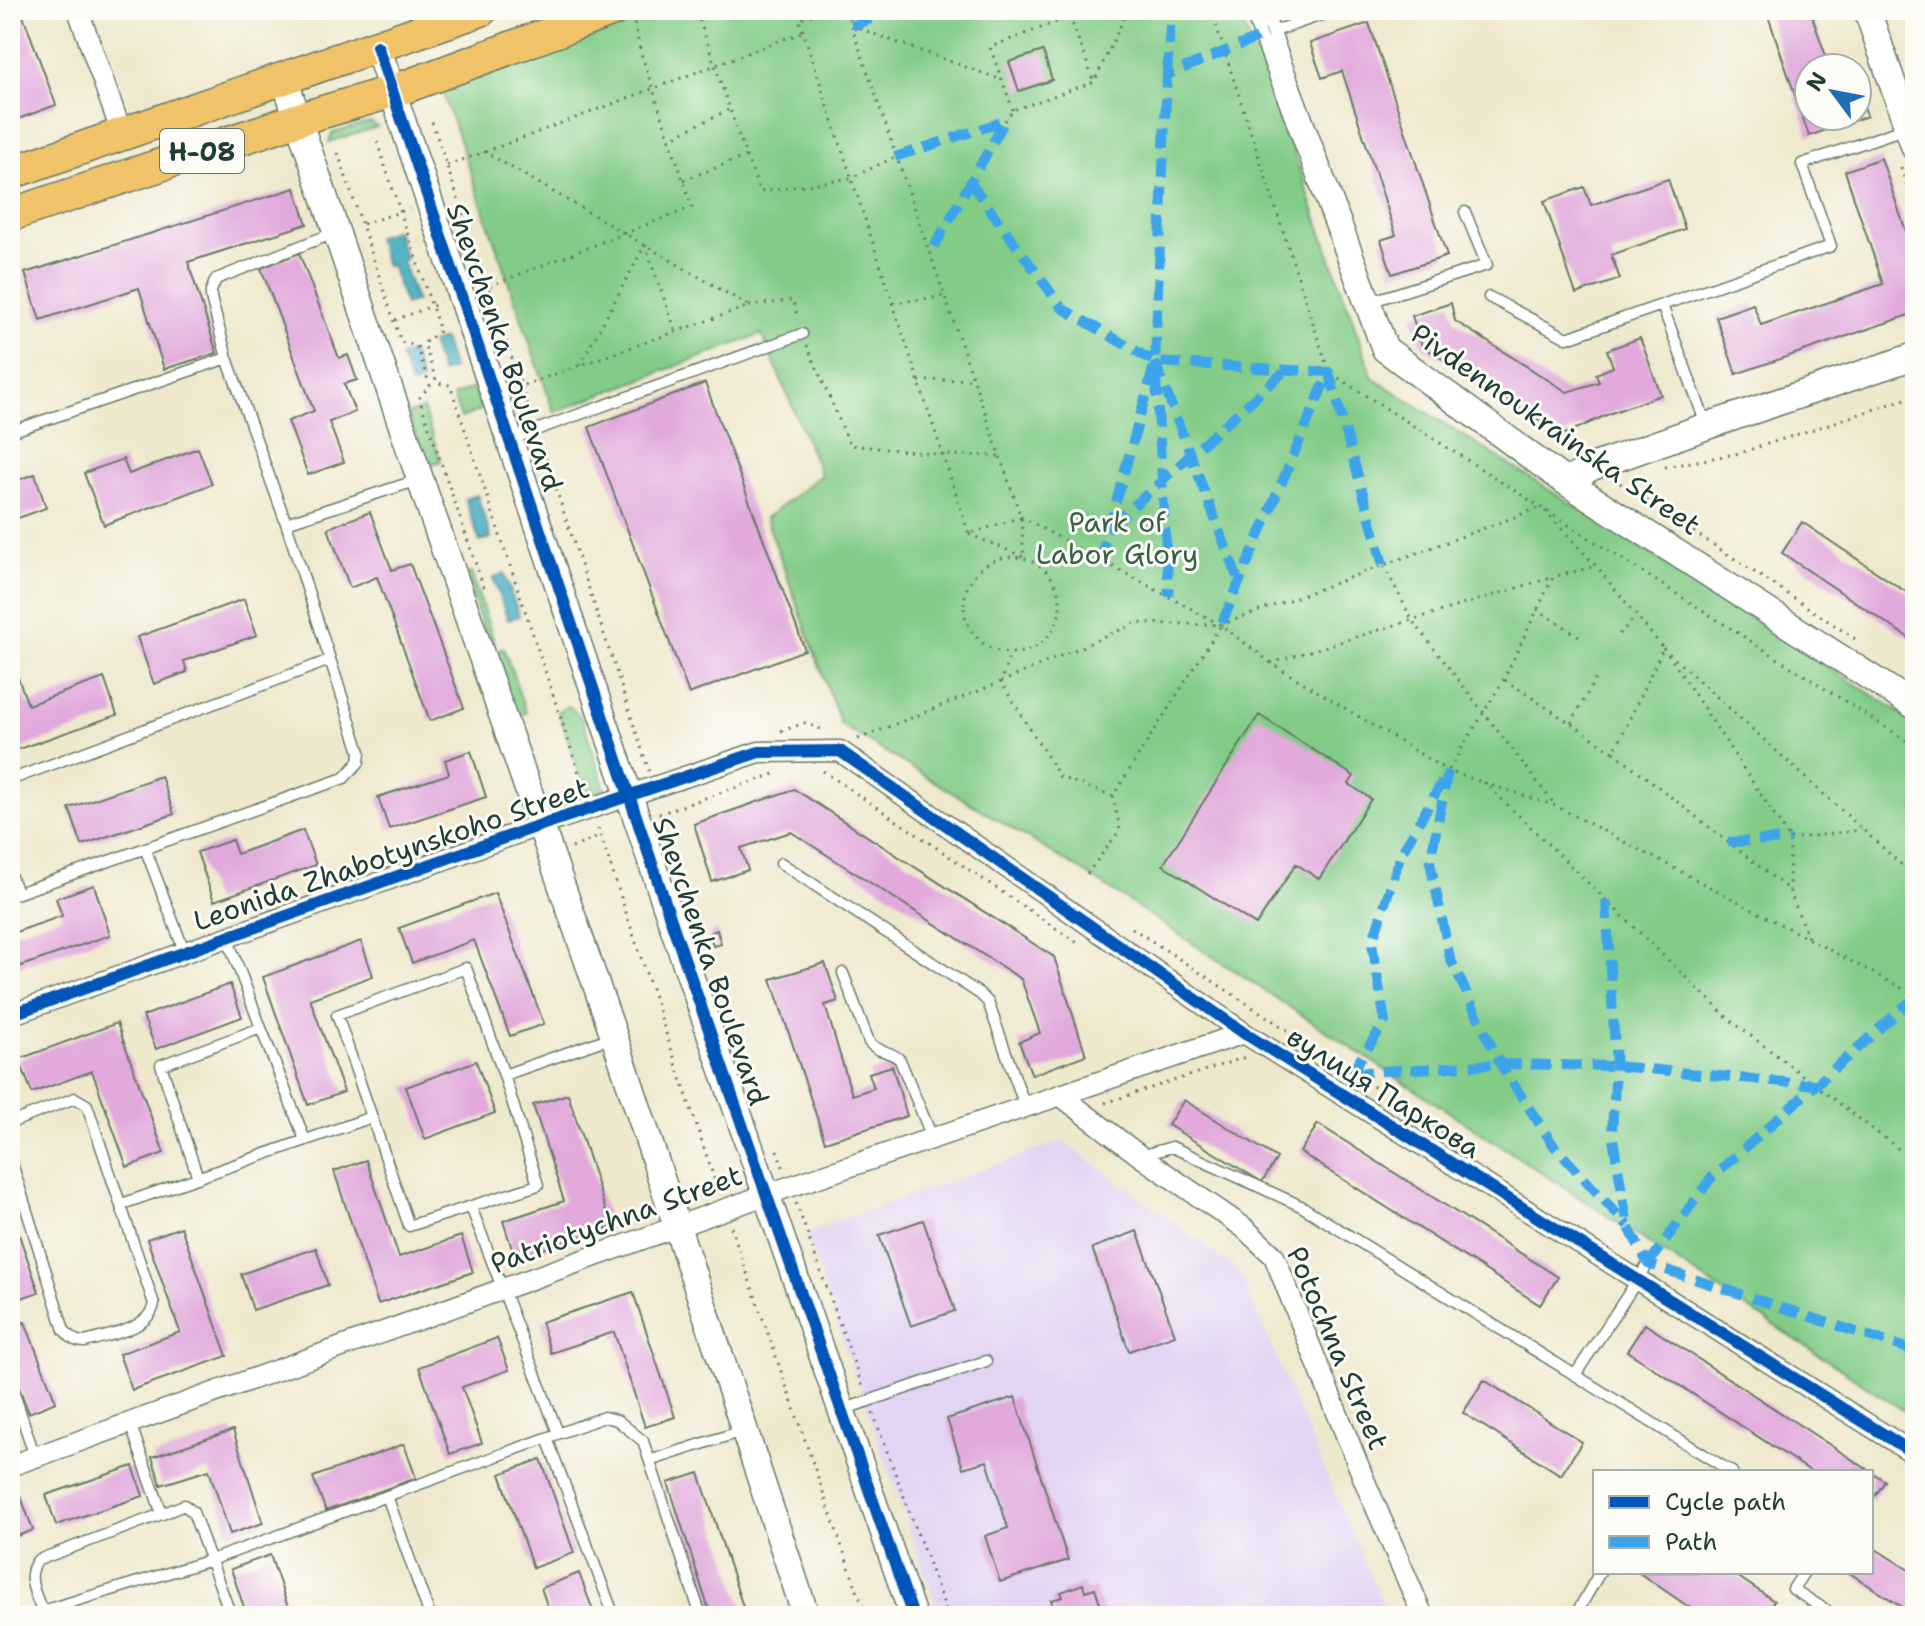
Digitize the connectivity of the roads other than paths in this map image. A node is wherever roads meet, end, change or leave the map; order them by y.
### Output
1 (78, 10) edge
2 (481, 10) edge
3 (1336, 10) edge
4 (1867, 10) edge
5 (623, 13) edge
6 (1262, 22) edge
7 (377, 46) junction
8 (284, 78) junction
9 (394, 91) junction
10 (299, 119) junction
11 (122, 134) junction
12 (1911, 138) edge
13 (10, 173) edge
14 (1465, 212) dead end
15 (10, 215) edge
16 (336, 233) junction
17 (1489, 297) dead end
18 (1367, 302) junction
19 (1662, 305) junction
20 (802, 334) road end
21 (1915, 356) edge
22 (227, 358) junction
23 (1707, 426) junction
24 (10, 432) edge
25 (511, 439) junction
26 (420, 479) junction
27 (1566, 482) junction
28 (286, 523) junction
29 (330, 660) junction
30 (1915, 706) edge
31 (840, 751) joint
32 (10, 780) edge
33 (631, 795) junction
34 (552, 822) junction
35 (145, 848) junction
36 (781, 863) dead end
37 (10, 874) edge
38 (14, 894) edge
39 (227, 937) junction
40 (185, 953) junction
41 (843, 973) dead end
42 (10, 1015) edge
43 (261, 1028) junction
44 (1244, 1033) junction
45 (614, 1036) junction
46 (504, 1075) junction
47 (1060, 1095) junction
48 (1025, 1106) junction
49 (372, 1117) junction
50 (10, 1123) edge
51 (932, 1137) junction
52 (305, 1140) junction
53 (1140, 1156) junction
54 (10, 1157) edge
55 (198, 1178) junction
56 (765, 1195) junction
57 (122, 1204) junction
58 (471, 1207) junction
59 (677, 1226) junction
60 (1643, 1272) junction
61 (501, 1290) junction
62 (986, 1361) dead end
63 (1575, 1375) junction
64 (10, 1381) edge
65 (840, 1411) junction
66 (130, 1423) junction
67 (746, 1430) junction
68 (552, 1436) junction
69 (1915, 1454) edge
70 (35, 1457) junction
71 (652, 1460) junction
72 (10, 1466) edge
73 (1729, 1470) edge
74 (387, 1496) junction
75 (162, 1514) junction
76 (211, 1560) junction
77 (1599, 1574) edge
78 (1803, 1574) edge
79 (43, 1613) edge
80 (231, 1616) edge
81 (430, 1616) edge
82 (614, 1616) edge
83 (701, 1616) edge
84 (806, 1616) edge
85 (913, 1616) edge
86 (1423, 1616) edge
87 (1575, 1616) edge
88 (1835, 1616) edge

1 - 11 street
2 - 7 main road, Н-08
3 - 6 lane
4 - 12 street
5 - 9 main road, Н-08
6 - 18 street, Pivdennoukrainska Street
7 - 8 main road, Н-08
7 - 9 street, Shevchenka Boulevard
8 - 10 street
8 - 11 main road, Н-08
9 - 10 main road, Н-08
9 - 25 street, Shevchenka Boulevard
10 - 15 main road, Н-08
10 - 16 street
11 - 13 main road, Н-08
12 - 19 lane
14 - 18 lane
16 - 22 lane
16 - 26 street
17 - 19 lane
18 - 27 street, Pivdennoukrainska Street
19 - 23 lane
20 - 25 lane
21 - 23 street
22 - 24 lane
22 - 28 lane
23 - 27 street
25 - 33 street, Shevchenka Boulevard
26 - 28 lane
26 - 34 street
27 - 30 street, Pivdennoukrainska Street
28 - 29 lane
29 - 32 lane
29 - 35 lane
31 - 33 street, Leonida Zhabotynskoho Street
31 - 44 street, вулиця Паркова
33 - 34 street, Leonida Zhabotynskoho Street
33 - 56 street, Shevchenka Boulevard
34 - 39 street, Leonida Zhabotynskoho Street
34 - 45 street
35 - 38 lane
35 - 40 lane
36 - 48 lane
37 - 38 lane
39 - 40 street, Leonida Zhabotynskoho Street
39 - 43 lane
40 - 42 street, Leonida Zhabotynskoho Street
41 - 51 lane
43 - 52 lane
43 - 55 lane
44 - 47 street, Patriotychna Street
44 - 60 street, вулиця Паркова
45 - 46 lane
45 - 59 street
46 - 49 lane
46 - 58 lane
47 - 48 street, Patriotychna Street
47 - 53 street, Potochna Street
48 - 51 street, Patriotychna Street
49 - 52 lane
49 - 58 lane
50 - 57 lane
51 - 56 street, Patriotychna Street
52 - 55 lane
53 - 63 lane
53 - 86 street, Potochna Street
54 - 57 lane
55 - 57 lane
56 - 59 street, Patriotychna Street
56 - 65 street, Shevchenka Boulevard
58 - 61 lane
59 - 61 street, Patriotychna Street
59 - 67 street
60 - 63 lane
60 - 69 street, вулиця Паркова
61 - 66 street, Patriotychna Street
61 - 68 lane
62 - 65 lane
63 - 73 lane
64 - 70 lane
65 - 85 street, Shevchenka Boulevard
66 - 70 street, Patriotychna Street
66 - 75 lane
67 - 71 lane
67 - 84 street
68 - 71 lane
68 - 74 lane
68 - 82 lane
70 - 72 street, Patriotychna Street
71 - 83 lane
74 - 76 lane
74 - 81 lane
75 - 76 lane
75 - 79 lane
76 - 79 lane
76 - 80 lane
77 - 87 lane
78 - 88 lane

